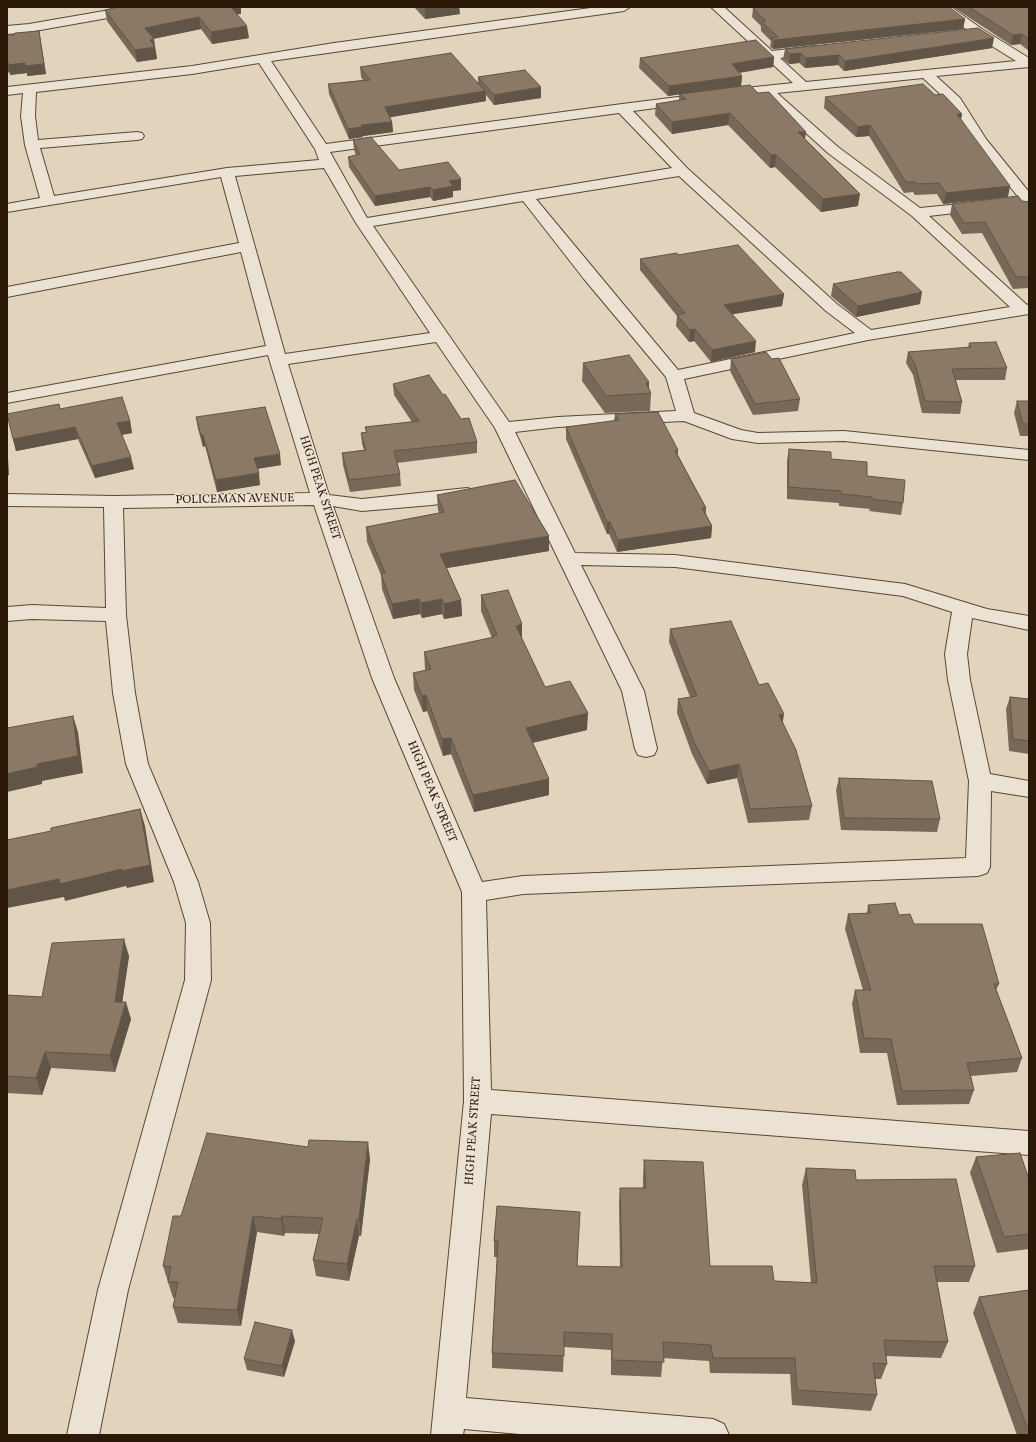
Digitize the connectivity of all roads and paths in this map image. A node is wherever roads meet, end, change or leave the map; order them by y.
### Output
1 (147, 7) edge
2 (624, 7) edge
3 (734, 7) edge
4 (943, 7) edge
5 (607, 8) edge
6 (718, 8) edge
7 (7, 30) edge
8 (978, 32) junction
9 (962, 34) edge
10 (824, 49) edge
11 (770, 55) junction
12 (264, 59) junction
13 (1029, 63) edge
14 (926, 74) junction
15 (802, 85) junction
16 (30, 88) junction
17 (765, 89) junction
18 (7, 91) edge
19 (622, 108) junction
20 (136, 136) dead end
21 (32, 145) junction
22 (325, 156) junction
23 (682, 171) junction
24 (227, 172) junction
25 (527, 197) junction
26 (1028, 200) edge
27 (48, 201) junction
28 (1012, 202) edge
29 (996, 204) edge
30 (7, 208) edge
31 (917, 213) junction
32 (363, 223) junction
33 (247, 246) junction
34 (7, 292) edge
35 (1026, 309) edge
36 (868, 335) junction
37 (441, 336) junction
38 (277, 355) junction
39 (674, 376) junction
40 (7, 398) edge
41 (686, 416) junction
42 (504, 428) junction
43 (1029, 455) edge
44 (486, 491) edge
45 (321, 499) junction
46 (7, 500) edge
47 (113, 502) junction
48 (569, 559) junction
49 (963, 607) junction
50 (7, 614) edge
51 (116, 615) junction
52 (1029, 623) edge
53 (646, 749) dead end
54 (980, 781) junction
55 (1029, 790) edge
56 (474, 892) junction
57 (478, 1101) junction
58 (1029, 1144) edge
59 (448, 1424) edge
60 (83, 1435) edge
61 (713, 1435) edge

1 - 7 street
2 - 5 street
3 - 6 street
4 - 8 street
5 - 12 street
6 - 11 street
8 - 9 street
8 - 13 street
10 - 11 street
11 - 15 street
12 - 16 street
12 - 22 street
13 - 14 street
14 - 15 street
14 - 26 street
15 - 17 street
16 - 18 street
16 - 21 street
17 - 19 street
17 - 31 street
19 - 22 street
19 - 23 street
20 - 21 street
21 - 27 street
22 - 24 street
22 - 32 street
23 - 25 street
23 - 36 street
24 - 27 street
24 - 33 street, HIGH PEAK STREET
25 - 32 street
25 - 39 street
26 - 28 street
27 - 30 street
29 - 31 street
31 - 35 street
32 - 37 street
33 - 34 street
33 - 38 street, HIGH PEAK STREET
35 - 36 street
36 - 39 street
37 - 38 street
37 - 42 street
38 - 40 street
38 - 45 street, HIGH PEAK STREET
39 - 41 street
41 - 42 street
41 - 43 street
42 - 48 street
44 - 45 street, POLICEMAN AVENUE
45 - 47 street, POLICEMAN AVENUE
45 - 56 street, HIGH PEAK STREET
46 - 47 street, POLICEMAN AVENUE
47 - 51 street
48 - 49 street
48 - 53 street
49 - 52 street
49 - 54 street
50 - 51 street
51 - 60 street
54 - 55 street
54 - 56 street
56 - 57 street, HIGH PEAK STREET
57 - 58 street
57 - 59 street, HIGH PEAK STREET
59 - 61 street

